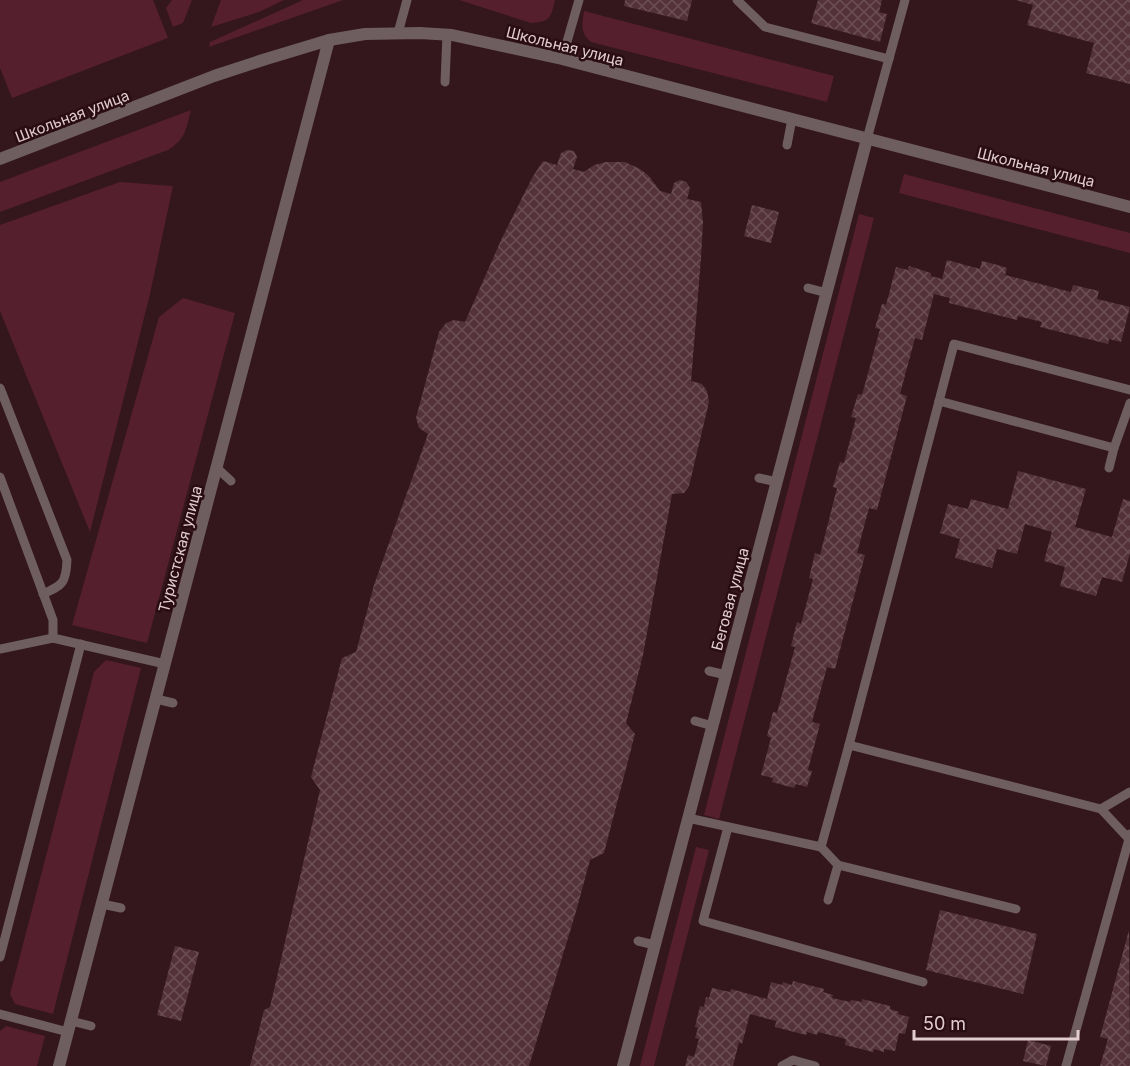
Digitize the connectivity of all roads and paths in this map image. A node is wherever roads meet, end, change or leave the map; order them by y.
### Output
1 (407, 0) edge
2 (579, 0) edge
3 (737, 0) edge
4 (904, 0) edge
5 (398, 33) junction
6 (447, 34) junction
7 (329, 40) junction
8 (562, 59) junction
9 (889, 59) junction
10 (445, 82) dead end
11 (792, 119) junction
12 (867, 139) junction
13 (787, 145) dead end
14 (0, 159) edge
15 (1130, 207) edge
16 (808, 288) dead end
17 (826, 293) junction
18 (0, 388) edge
19 (1130, 390) edge
20 (939, 401) junction
21 (1130, 403) edge
22 (1114, 448) junction
23 (217, 468) junction
24 (1109, 468) dead end
25 (0, 477) edge
26 (759, 478) dead end
27 (231, 482) dead end
28 (777, 482) junction
29 (43, 594) junction
30 (53, 638) junction
31 (81, 644) junction
32 (0, 650) edge
33 (165, 664) junction
34 (709, 671) dead end
35 (726, 675) junction
36 (156, 699) junction
37 (173, 703) dead end
38 (695, 721) dead end
39 (713, 726) junction
40 (849, 745) junction
41 (1130, 792) edge
42 (1101, 809) junction
43 (688, 818) junction
44 (728, 827) junction
45 (1129, 836) edge
46 (821, 848) junction
47 (838, 865) junction
48 (828, 900) dead end
49 (102, 904) junction
50 (121, 908) dead end
51 (1016, 909) dead end
52 (638, 941) dead end
53 (655, 945) junction
54 (0, 957) edge
55 (923, 982) dead end
56 (0, 1014) edge
57 (91, 1026) dead end
58 (70, 1027) junction
59 (59, 1066) edge
60 (623, 1066) edge
61 (782, 1066) edge
62 (815, 1066) edge
63 (1066, 1066) edge

1 - 5 lane
2 - 8 lane
3 - 9 lane
4 - 9 lane
5 - 6 street, Школьная улица
5 - 7 street, Школьная улица
6 - 8 street, Школьная улица
6 - 10 lane
7 - 14 street, Школьная улица
7 - 23 street, Туристская улица
8 - 11 street, Школьная улица
9 - 12 lane
11 - 12 street, Школьная улица
11 - 13 lane
12 - 15 street, Школьная улица
12 - 17 street, Беговая улица
16 - 17 lane
17 - 28 street, Беговая улица
18 - 29 lane
19 - 20 lane
20 - 22 lane
20 - 40 lane
21 - 22 lane
22 - 24 lane
23 - 27 lane
23 - 33 street, Туристская улица
25 - 29 lane
26 - 28 lane
28 - 35 street, Беговая улица
29 - 30 lane
30 - 31 lane
30 - 32 lane
31 - 33 lane
31 - 54 lane
33 - 36 street, Туристская улица
34 - 35 lane
35 - 39 street, Беговая улица
36 - 37 lane
36 - 49 street, Туристская улица
38 - 39 lane
39 - 43 street, Беговая улица
40 - 42 lane
40 - 46 lane
41 - 42 lane
42 - 45 lane
43 - 44 lane
43 - 53 street, Беговая улица
44 - 46 lane
44 - 55 lane
45 - 63 lane
46 - 47 lane
47 - 48 lane
47 - 51 lane
49 - 50 lane
49 - 58 street, Туристская улица
52 - 53 lane
53 - 60 street, Беговая улица
56 - 58 lane
57 - 58 lane
58 - 59 street, Туристская улица
61 - 62 lane

